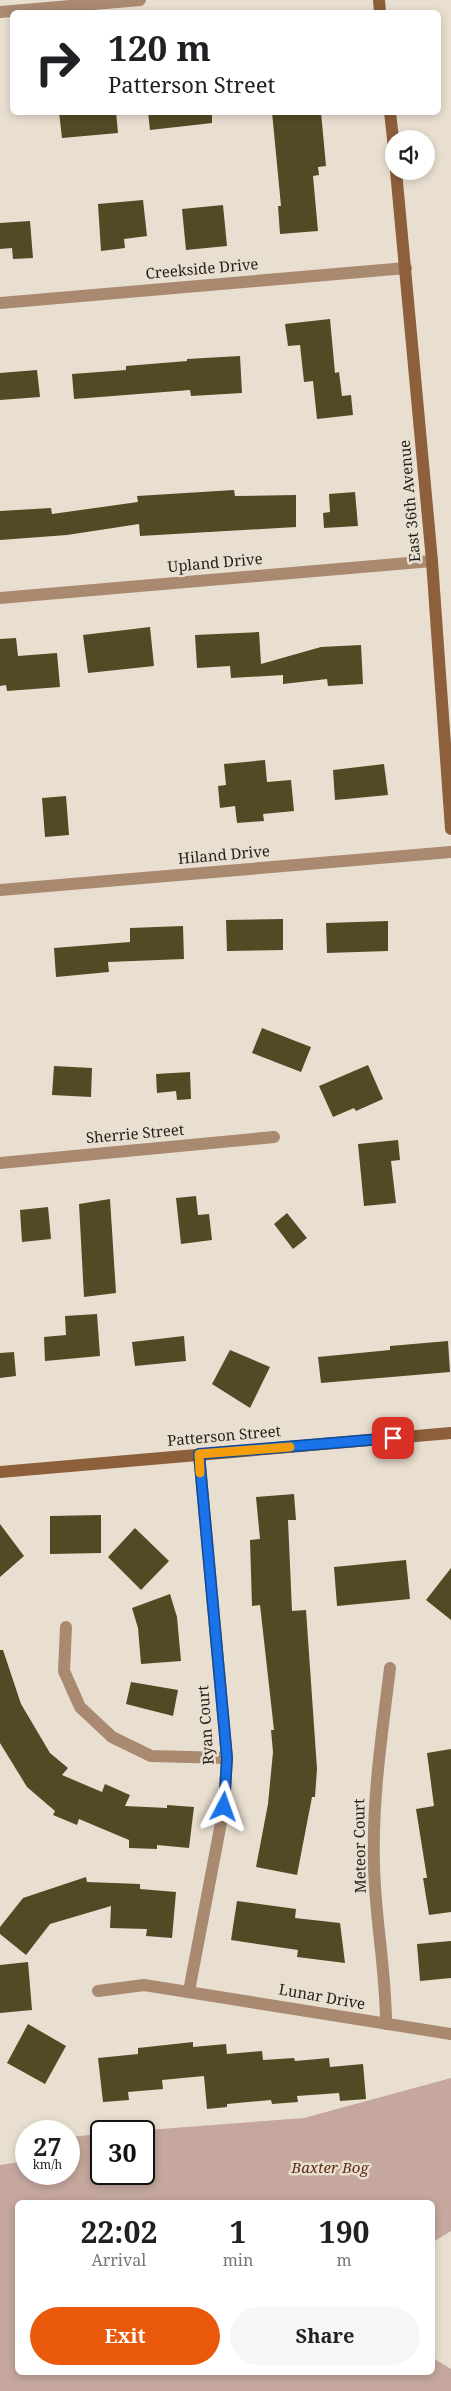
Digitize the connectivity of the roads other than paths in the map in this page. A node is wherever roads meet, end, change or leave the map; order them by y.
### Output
1 (140, 0) edge
2 (64, 3) edge
3 (14, 10) edge
4 (390, 115) edge
5 (392, 130) edge
6 (397, 180) edge
7 (406, 268) junction
8 (0, 303) edge
9 (432, 560) junction
10 (0, 598) edge
11 (451, 829) edge
12 (451, 852) edge
13 (0, 890) edge
14 (274, 1137) dead end
15 (0, 1163) edge
16 (451, 1433) edge
17 (199, 1454) junction
18 (0, 1472) edge
19 (66, 1627) dead end
20 (390, 1668) dead end
21 (227, 1758) junction
22 (98, 1991) dead end
23 (188, 1991) junction
24 (386, 2024) junction
25 (451, 2034) edge

1 - 2 street
2 - 3 street
4 - 5 street
6 - 7 street, East 36th Avenue
7 - 8 street, Creekside Drive
7 - 9 street, East 36th Avenue
9 - 10 street, Upland Drive
9 - 11 street, East 36th Avenue
12 - 13 street, Hiland Drive
14 - 15 street, Sherrie Street
16 - 17 street, Patterson Street
17 - 18 street, Patterson Street
17 - 21 street, Ryan Court
19 - 21 street
20 - 24 street, Meteor Court
21 - 23 street, Ryan Court
22 - 23 street, Lunar Drive
23 - 24 street, Lunar Drive
24 - 25 street, Lunar Drive

